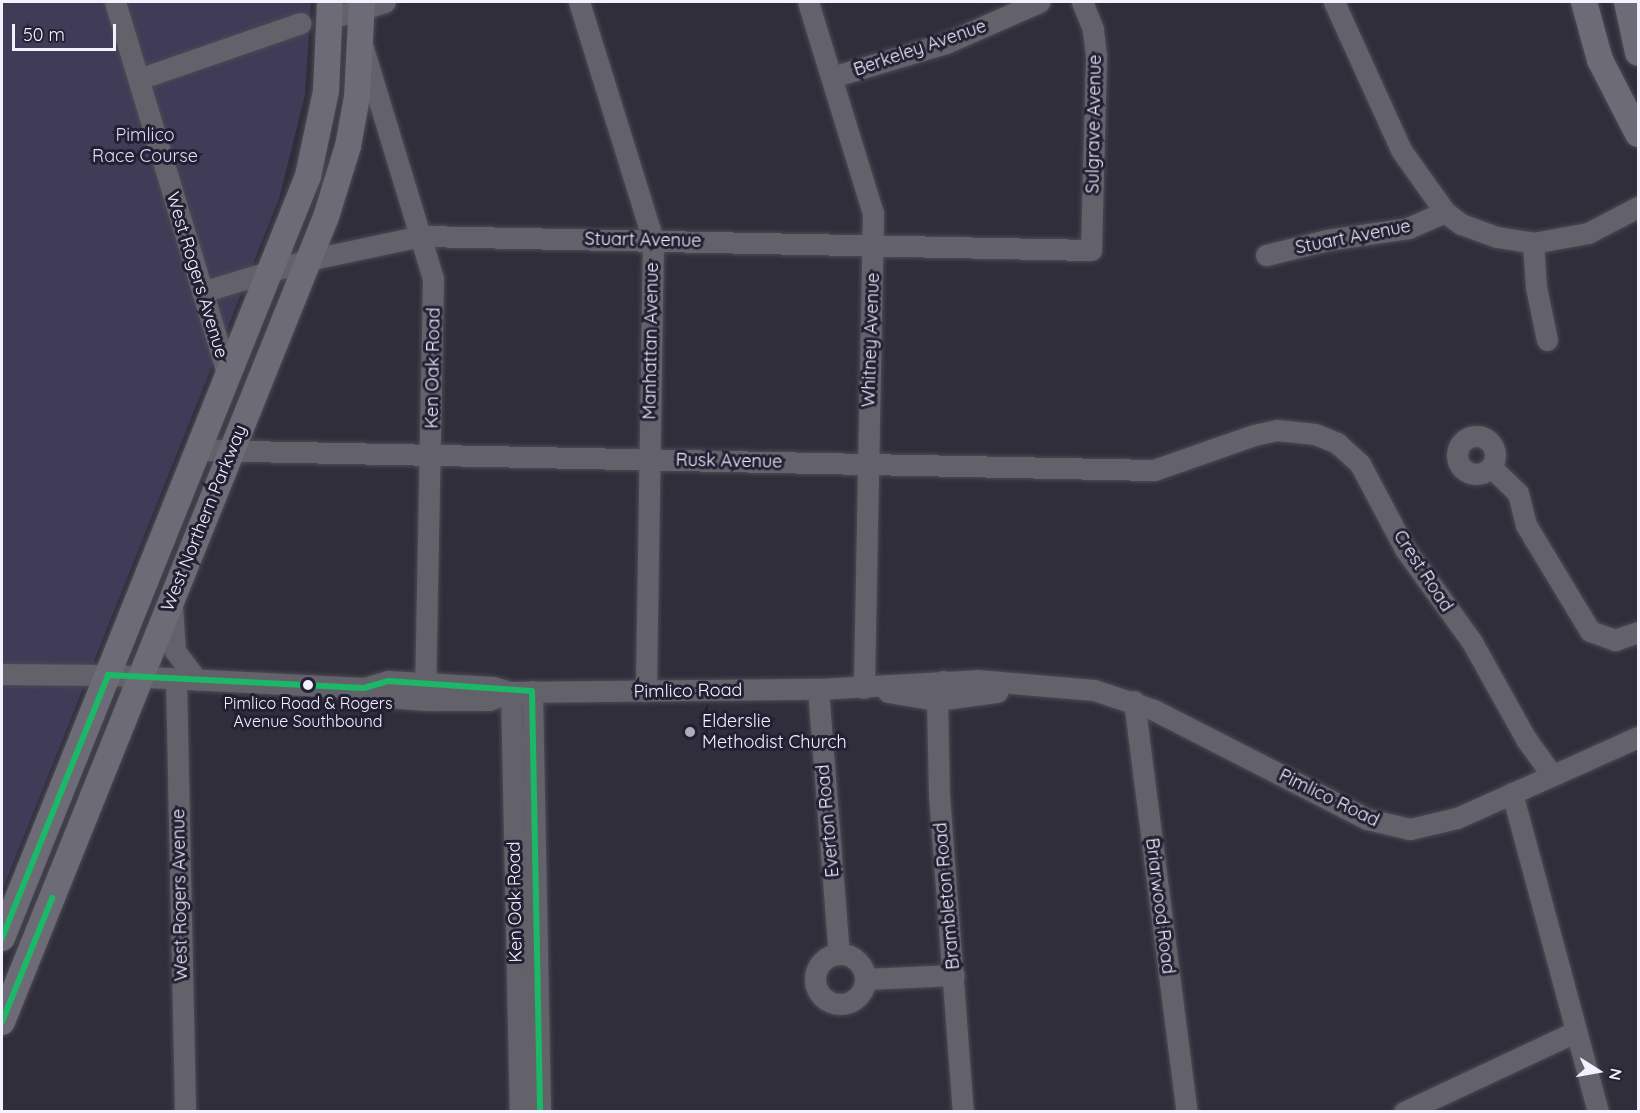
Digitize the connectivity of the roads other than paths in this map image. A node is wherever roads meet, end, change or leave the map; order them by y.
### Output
1 (115, 2) edge
2 (579, 2) edge
3 (808, 2) edge
4 (1039, 2) edge
5 (1082, 2) edge
6 (1334, 2) edge
7 (1575, 2) edge
8 (1584, 2) edge
9 (1617, 2) edge
10 (1626, 2) edge
11 (370, 4) edge
12 (331, 10) edge
13 (301, 23) dead end
14 (1636, 43) edge
15 (362, 45) junction
16 (1600, 60) junction
17 (832, 77) junction
18 (139, 79) junction
19 (1638, 134) edge
20 (1638, 207) edge
21 (1445, 212) junction
22 (422, 236) junction
23 (652, 240) junction
24 (1533, 243) junction
25 (874, 245) junction
26 (1091, 250) joint
27 (1266, 255) dead end
28 (308, 261) junction
29 (270, 272) junction
30 (202, 292) junction
31 (1547, 340) dead end
32 (228, 376) junction
33 (1254, 435) joint
34 (198, 450) junction
35 (231, 451) junction
36 (431, 455) junction
37 (650, 459) junction
38 (867, 464) junction
39 (1491, 467) dead end
40 (172, 597) junction
41 (1638, 632) edge
42 (2, 674) edge
43 (108, 675) junction
44 (141, 677) junction
45 (176, 679) junction
46 (197, 680) junction
47 (864, 688) junction
48 (818, 689) junction
49 (940, 690) junction
50 (430, 691) junction
51 (646, 691) junction
52 (521, 692) junction
53 (1134, 701) junction
54 (1638, 737) edge
55 (1552, 775) junction
56 (1512, 793) junction
57 (2, 938) edge
58 (839, 954) junction
59 (954, 975) junction
60 (865, 979) junction
61 (2, 1023) edge
62 (1575, 1032) junction
63 (185, 1112) edge
64 (520, 1112) edge
65 (540, 1112) edge
66 (963, 1112) edge
67 (1187, 1112) edge
68 (1404, 1112) edge
69 (1598, 1112) edge

1 - 18 street, West Rogers Avenue
2 - 23 street, Manhattan Avenue
3 - 17 street, Whitney Avenue
4 - 17 street, Berkeley Avenue
5 - 26 street, Sulgrave Avenue
6 - 21 street
7 - 16 street
8 - 16 main road
9 - 14 street
10 - 14 main road
11 - 12 street
11 - 15 main road, West Northern Parkway
12 - 29 main road, West Northern Parkway
13 - 18 street
15 - 22 street, Ken Oak Road
15 - 28 main road, West Northern Parkway
16 - 19 main road
17 - 25 street, Whitney Avenue
18 - 30 street, West Rogers Avenue
20 - 24 street
21 - 24 street
21 - 27 street, Stuart Avenue
22 - 23 street, Stuart Avenue
22 - 28 street, Stuart Avenue
22 - 36 street, Ken Oak Road
23 - 25 street, Stuart Avenue
23 - 37 street, Manhattan Avenue
24 - 31 street
25 - 26 street, Stuart Avenue
25 - 38 street, Whitney Avenue
28 - 29 street, Stuart Avenue
28 - 35 main road, West Northern Parkway
29 - 30 street, Stuart Avenue
29 - 32 main road, West Northern Parkway
30 - 32 street, West Rogers Avenue
32 - 34 main road, West Northern Parkway
33 - 38 street, Rusk Avenue
33 - 55 street, Crest Road
34 - 35 street, Rusk Avenue
34 - 43 main road, West Northern Parkway
35 - 36 street, Rusk Avenue
35 - 40 main road, West Northern Parkway
36 - 37 street, Rusk Avenue
36 - 50 street, Ken Oak Road
37 - 38 street, Rusk Avenue
37 - 51 street, Manhattan Avenue
38 - 47 street, Whitney Avenue
39 - 41 street
40 - 44 main road, West Northern Parkway
40 - 46 street
42 - 43 street, Pimlico Road
43 - 44 street, Pimlico Road
43 - 57 main road, West Northern Parkway
44 - 45 street, Pimlico Road
44 - 61 main road, West Northern Parkway
45 - 46 street, Pimlico Road
45 - 63 street, West Rogers Avenue
46 - 50 street, Pimlico Road
47 - 48 street, Pimlico Road
47 - 49 street, Pimlico Road
48 - 51 street, Pimlico Road
48 - 58 street, Everton Road
49 - 53 street, Pimlico Road
49 - 59 street, Brambleton Road
50 - 52 street, Pimlico Road
51 - 52 street, Pimlico Road
52 - 64 street, Ken Oak Road
52 - 65 street, Ken Oak Road
53 - 56 street, Pimlico Road
53 - 67 street, Briarwood Road
54 - 55 street, Pimlico Road
55 - 56 street, Pimlico Road
56 - 62 street
58 - 60 street
58 - 60 street
59 - 60 street
59 - 66 street, Brambleton Road
62 - 68 street
62 - 69 street

